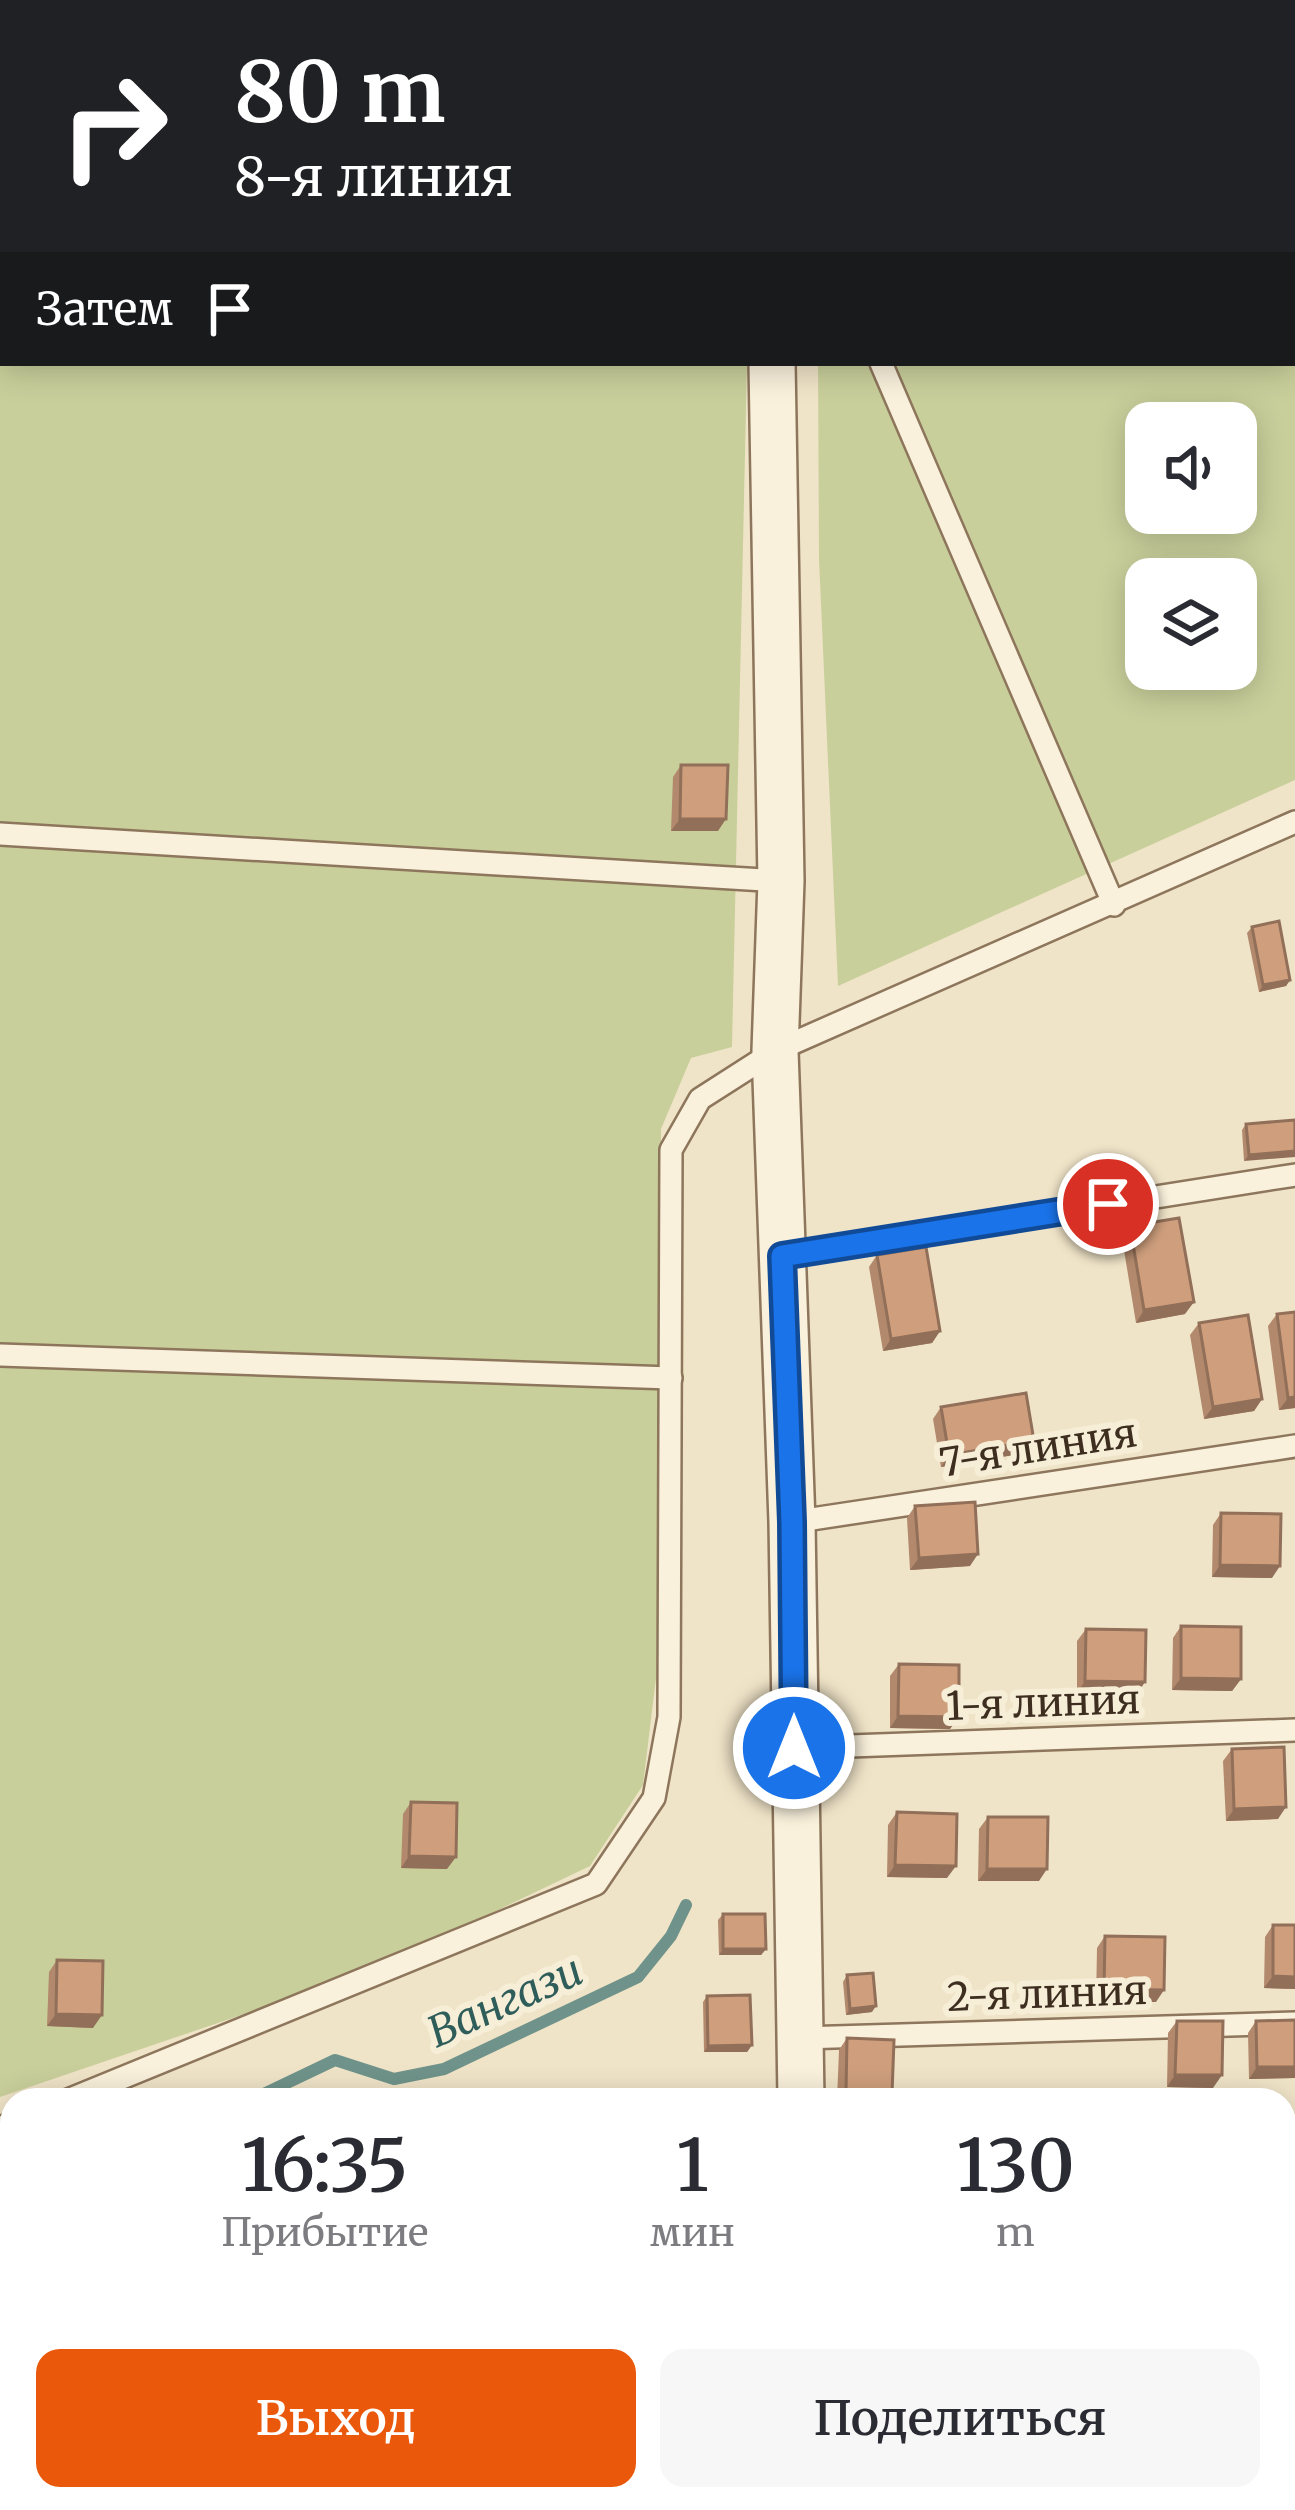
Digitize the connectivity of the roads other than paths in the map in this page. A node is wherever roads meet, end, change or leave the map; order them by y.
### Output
1 (772, 366) edge
2 (882, 366) edge
3 (1295, 827) edge
4 (0, 834) edge
5 (781, 881) junction
6 (1114, 904) junction
7 (776, 1051) junction
8 (1295, 1175) edge
9 (782, 1256) junction
10 (0, 1354) edge
11 (671, 1378) junction
12 (1295, 1446) edge
13 (792, 1522) junction
14 (1295, 1730) edge
15 (794, 1748) junction
16 (1295, 2023) edge
17 (801, 2038) junction
18 (97, 2088) edge
19 (801, 2088) edge

1 - 5 street
2 - 6 lane
3 - 6 lane
4 - 5 lane
5 - 7 street
6 - 7 lane
7 - 9 street
7 - 11 lane
8 - 9 lane
9 - 13 street
10 - 11 lane
11 - 18 lane
12 - 13 lane, 7-я линия
13 - 15 street
14 - 15 lane, 1-я линия
15 - 17 street
16 - 17 lane, 2-я линия
17 - 19 street

